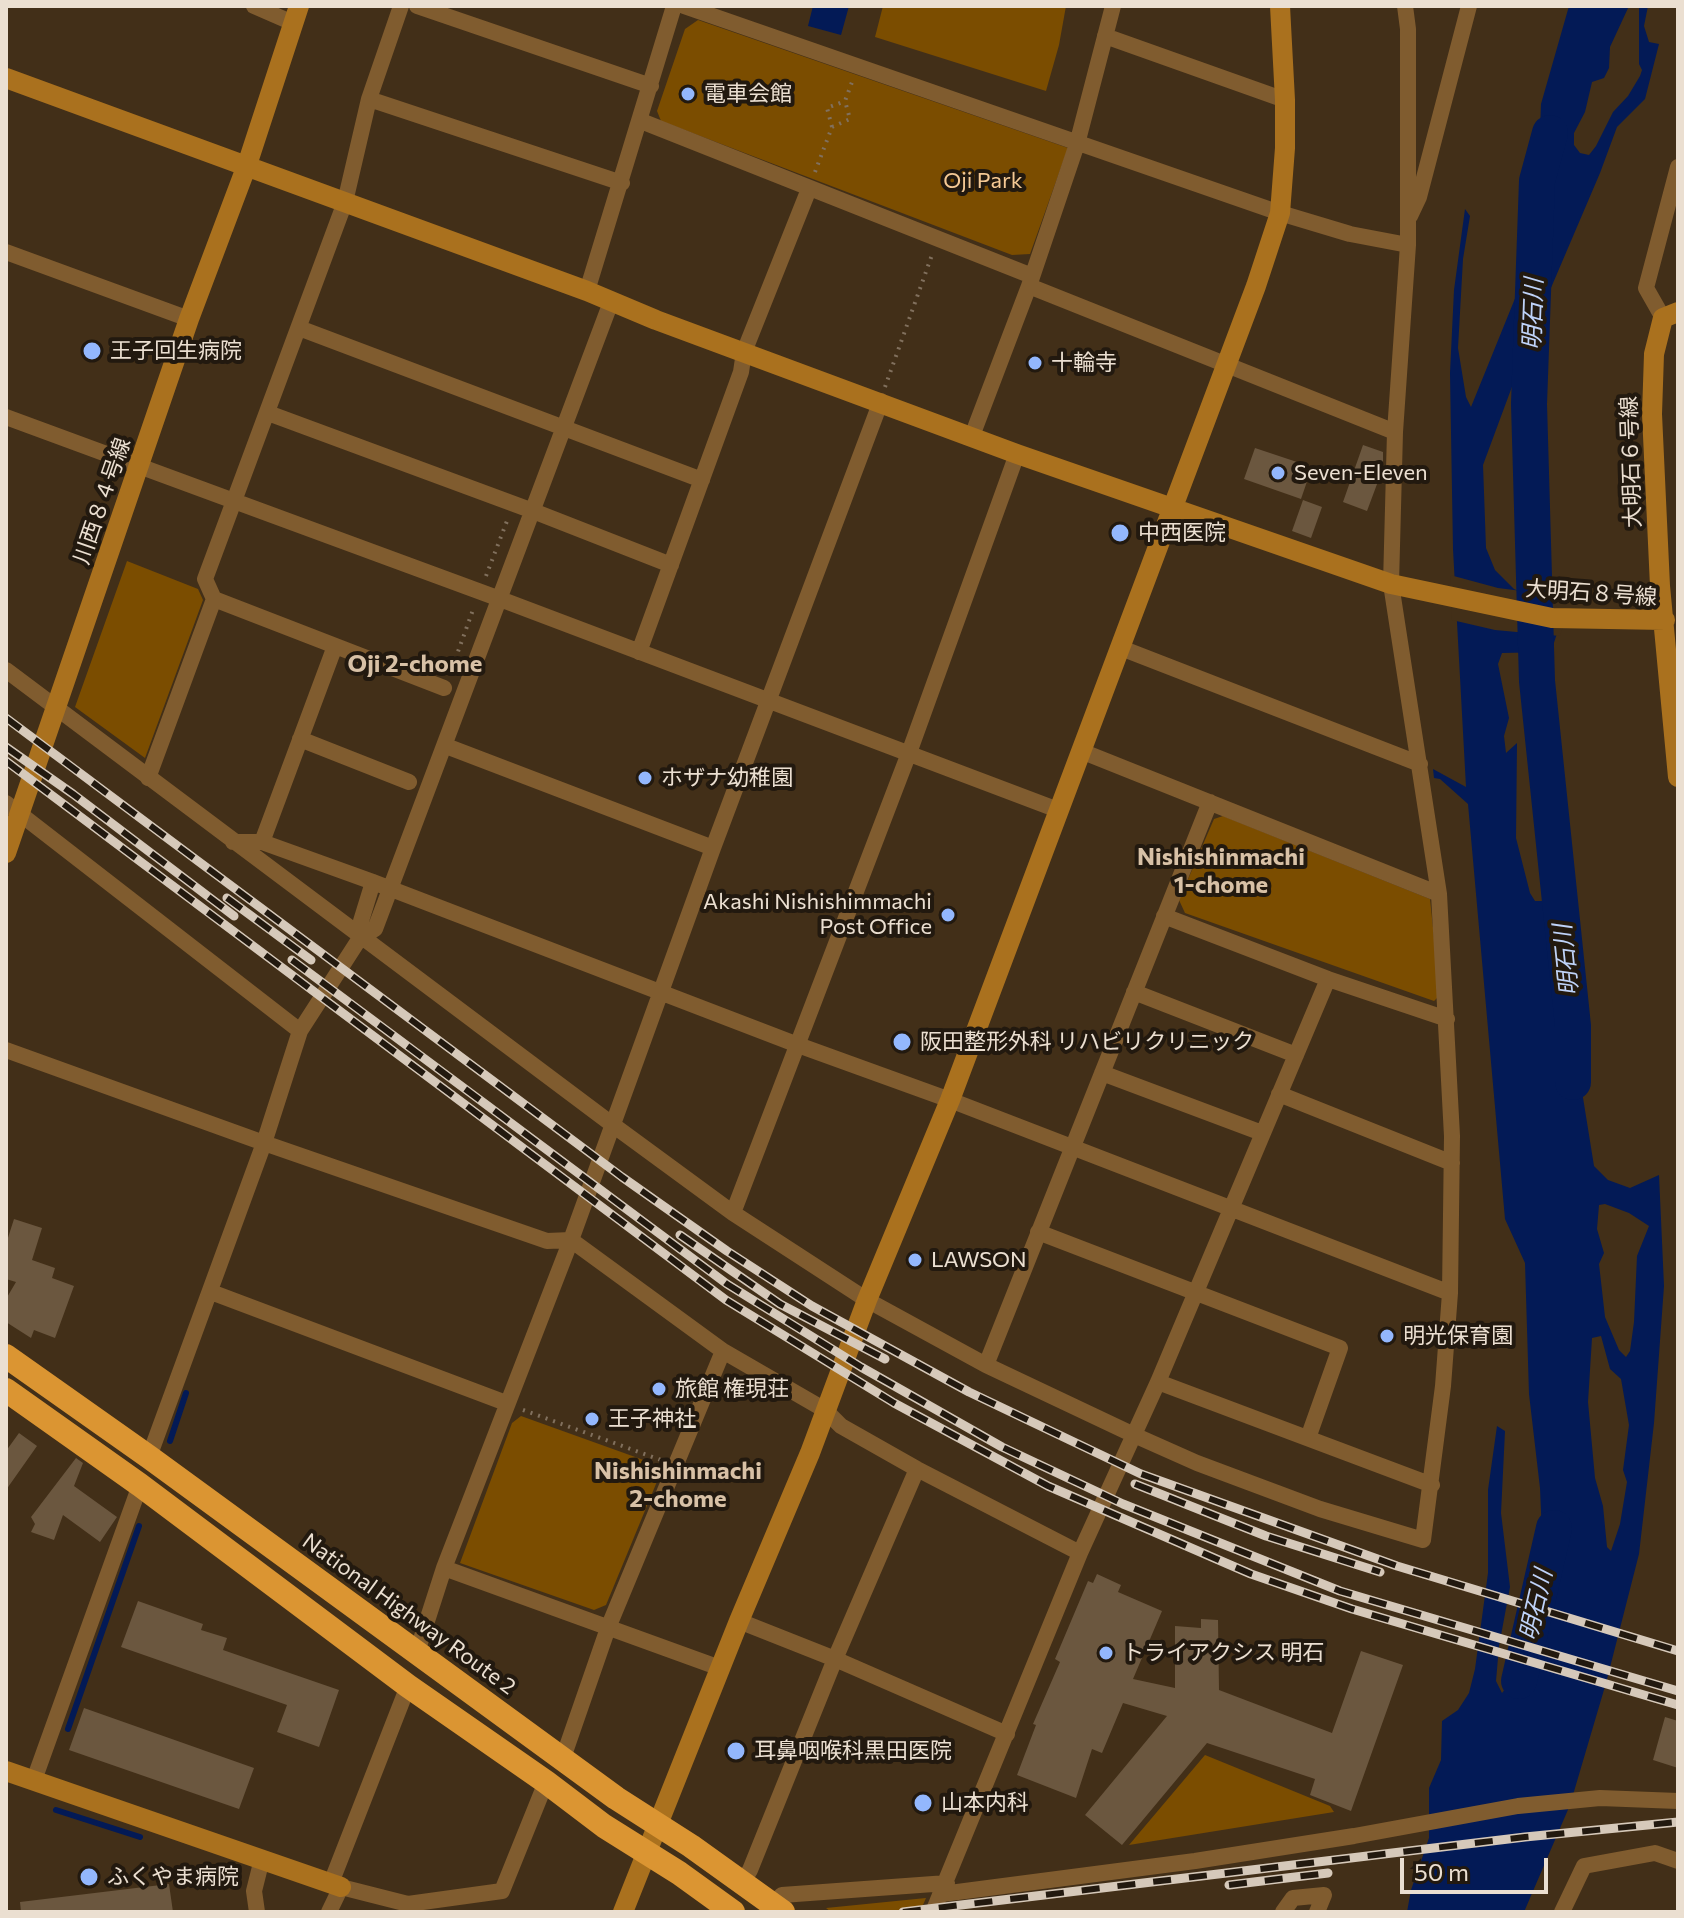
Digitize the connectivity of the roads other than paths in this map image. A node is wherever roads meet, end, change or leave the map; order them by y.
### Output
1 (254, 6) edge
2 (401, 6) edge
3 (417, 6) edge
4 (674, 6) edge
5 (684, 6) edge
6 (1113, 6) edge
7 (1280, 6) edge
8 (1405, 6) edge
9 (1469, 6) edge
10 (296, 14) edge
11 (1105, 36) junction
12 (6, 78) edge
13 (651, 86) junction
14 (369, 99) junction
15 (1285, 100) junction
16 (641, 121) junction
17 (1077, 144) junction
18 (247, 165) junction
19 (1678, 167) edge
20 (622, 183) junction
21 (809, 189) junction
22 (345, 202) junction
23 (1280, 213) junction
24 (1408, 222) junction
25 (1408, 245) junction
26 (6, 252) edge
27 (1030, 281) junction
28 (587, 291) junction
29 (611, 302) junction
30 (1670, 315) edge
31 (189, 319) junction
32 (299, 328) junction
33 (744, 352) junction
34 (1227, 364) junction
35 (881, 401) junction
36 (268, 413) junction
37 (6, 417) edge
38 (563, 429) junction
39 (1395, 432) junction
40 (972, 436) junction
41 (1017, 454) junction
42 (139, 465) junction
43 (702, 480) junction
44 (232, 500) junction
45 (1173, 510) junction
46 (533, 511) junction
47 (671, 565) junction
48 (1400, 587) junction
49 (214, 599) junction
50 (500, 599) junction
51 (1665, 620) junction
52 (335, 646) junction
53 (1121, 648) junction
54 (639, 652) junction
55 (6, 670) edge
56 (444, 688) dead end
57 (769, 700) junction
58 (57, 708) junction
59 (300, 739) junction
60 (446, 746) junction
61 (1081, 751) junction
62 (909, 753) junction
63 (1420, 764) junction
64 (1678, 777) edge
65 (148, 778) junction
66 (409, 782) dead end
67 (1210, 802) junction
68 (13, 808) edge
69 (1058, 810) junction
70 (233, 842) junction
71 (262, 842) junction
72 (713, 848) junction
73 (6, 853) edge
74 (373, 882) junction
75 (392, 889) junction
76 (1439, 894) junction
77 (1164, 916) junction
78 (360, 938) junction
79 (1328, 979) junction
80 (661, 992) junction
81 (1134, 992) junction
82 (1447, 1019) junction
83 (300, 1031) junction
84 (798, 1045) junction
85 (6, 1050) edge
86 (1296, 1055) junction
87 (1102, 1073) junction
88 (1279, 1094) junction
89 (950, 1100) junction
90 (613, 1125) junction
91 (1262, 1133) junction
92 (264, 1143) junction
93 (1072, 1148) junction
94 (1452, 1163) junction
95 (1230, 1207) junction
96 (733, 1213) junction
97 (1038, 1232) junction
98 (571, 1240) junction
99 (1195, 1291) junction
100 (211, 1292) junction
101 (1450, 1293) junction
102 (867, 1300) junction
103 (723, 1351) junction
104 (6, 1356) edge
105 (986, 1365) junction
106 (1158, 1382) junction
107 (6, 1390) edge
108 (506, 1403) junction
109 (825, 1410) junction
110 (1134, 1435) junction
111 (1308, 1438) junction
112 (149, 1457) junction
113 (917, 1469) junction
114 (140, 1485) junction
115 (1432, 1485) junction
116 (1080, 1553) junction
117 (444, 1568) junction
118 (739, 1621) junction
119 (608, 1628) junction
120 (417, 1652) junction
121 (835, 1659) junction
122 (720, 1668) junction
123 (408, 1686) junction
124 (1007, 1734) junction
125 (563, 1758) junction
126 (6, 1771) edge
127 (34, 1780) junction
128 (546, 1782) junction
129 (1678, 1801) edge
130 (657, 1826) junction
131 (647, 1855) junction
132 (262, 1859) junction
133 (1678, 1861) edge
134 (742, 1883) junction
135 (336, 1885) junction
136 (945, 1888) junction
137 (778, 1908) edge
138 (257, 1912) edge
139 (329, 1912) edge
140 (623, 1912) edge
141 (733, 1912) edge
142 (933, 1912) edge
143 (1283, 1912) edge
144 (1317, 1912) edge
145 (1562, 1912) edge

1 - 10 street
2 - 14 street
3 - 13 street
4 - 13 street
5 - 17 street
6 - 11 street
7 - 15 street
8 - 24 street
9 - 24 street
10 - 18 street, 川西８４号線
11 - 15 street
11 - 17 street
12 - 18 street, 大明石８号線
13 - 16 street
14 - 20 street
14 - 22 street
15 - 23 street
16 - 20 street
16 - 21 street
17 - 23 street
17 - 27 street
18 - 22 street, 大明石８号線
18 - 31 street, 川西８４号線
19 - 30 street
20 - 28 street
21 - 27 street
21 - 33 street
22 - 28 street, 大明石８号線
22 - 32 street
23 - 25 street
23 - 34 street
24 - 25 street
25 - 39 street
26 - 31 street
27 - 34 street
27 - 40 street
28 - 29 street, 大明石８号線
29 - 33 street, 大明石８号線
29 - 38 street
30 - 51 street, 大明石６号線
31 - 42 street, 川西８４号線
32 - 36 street
32 - 38 street
33 - 35 street, 大明石８号線
33 - 43 street
34 - 39 street
34 - 45 street
35 - 40 street, 大明石８号線
35 - 57 street
36 - 44 street
36 - 46 street
37 - 42 street
38 - 43 street
38 - 46 street
39 - 48 street
40 - 41 street, 大明石８号線
41 - 45 street, 大明石８号線
41 - 62 street
42 - 44 street
42 - 58 street, 川西８４号線
43 - 47 street
44 - 49 street
44 - 50 street
45 - 48 street, 大明石８号線
45 - 53 street
46 - 47 street
46 - 50 street
47 - 54 street
48 - 51 street, 大明石８号線
48 - 63 street
49 - 52 street
49 - 65 street
50 - 54 street
50 - 60 street
51 - 64 street, 大明石８号線
52 - 56 street
52 - 59 street
53 - 61 street
53 - 63 street
54 - 57 street
55 - 58 street
57 - 62 street
57 - 72 street
58 - 65 street
58 - 68 street, 川西８４号線
59 - 66 street
59 - 71 street
60 - 72 street
60 - 75 street
61 - 67 street
61 - 69 street
62 - 69 street
62 - 84 street
63 - 76 street
65 - 70 street
67 - 76 street
67 - 77 street
68 - 73 street, 川西８４号線
68 - 83 street
69 - 89 street
70 - 71 street
70 - 78 street
71 - 74 street
72 - 80 street
74 - 75 street
74 - 78 street
75 - 78 street
75 - 80 street
76 - 82 street
77 - 79 street
77 - 81 street
78 - 83 street
78 - 90 street
79 - 82 street
79 - 86 street
80 - 84 street
80 - 90 street
81 - 86 street
81 - 87 street
82 - 94 street
83 - 92 street
84 - 89 street
84 - 96 street
85 - 92 street
86 - 88 street
87 - 91 street
87 - 93 street
88 - 91 street
88 - 94 street
89 - 93 street
89 - 102 street
90 - 96 street
90 - 98 street
91 - 95 street
92 - 98 street
92 - 100 street
93 - 95 street
93 - 97 street
94 - 101 street
95 - 99 street
95 - 101 street
96 - 102 street
97 - 99 street
97 - 105 street
98 - 103 street
98 - 108 street
99 - 106 street
99 - 111 street
100 - 108 street
100 - 112 street
101 - 115 street
102 - 105 street
102 - 109 street
103 - 109 street
103 - 119 street
104 - 112 highway, National Highway Route 2
105 - 110 street
106 - 110 street
106 - 111 street
107 - 114 highway
108 - 117 street
109 - 113 street
109 - 118 street
110 - 115 street
110 - 116 street
111 - 115 street
112 - 120 highway, National Highway Route 2
113 - 116 street
113 - 121 street
114 - 123 highway
114 - 127 street
116 - 124 street
117 - 119 street
117 - 120 street
118 - 121 street
118 - 122 street
119 - 122 street
119 - 125 street
120 - 125 highway, National Highway Route 2
121 - 124 street
121 - 134 street
122 - 130 street
123 - 128 highway
123 - 135 street
124 - 136 street
125 - 130 highway, National Highway Route 2
126 - 127 street
127 - 132 street
128 - 131 highway
128 - 135 street
129 - 136 street
130 - 131 street
130 - 134 highway, National Highway Route 2
131 - 140 street
131 - 141 highway
132 - 135 street
132 - 138 street
133 - 145 street
134 - 137 highway, National Highway Route 2
135 - 139 street
136 - 137 street
136 - 142 street
143 - 144 street

